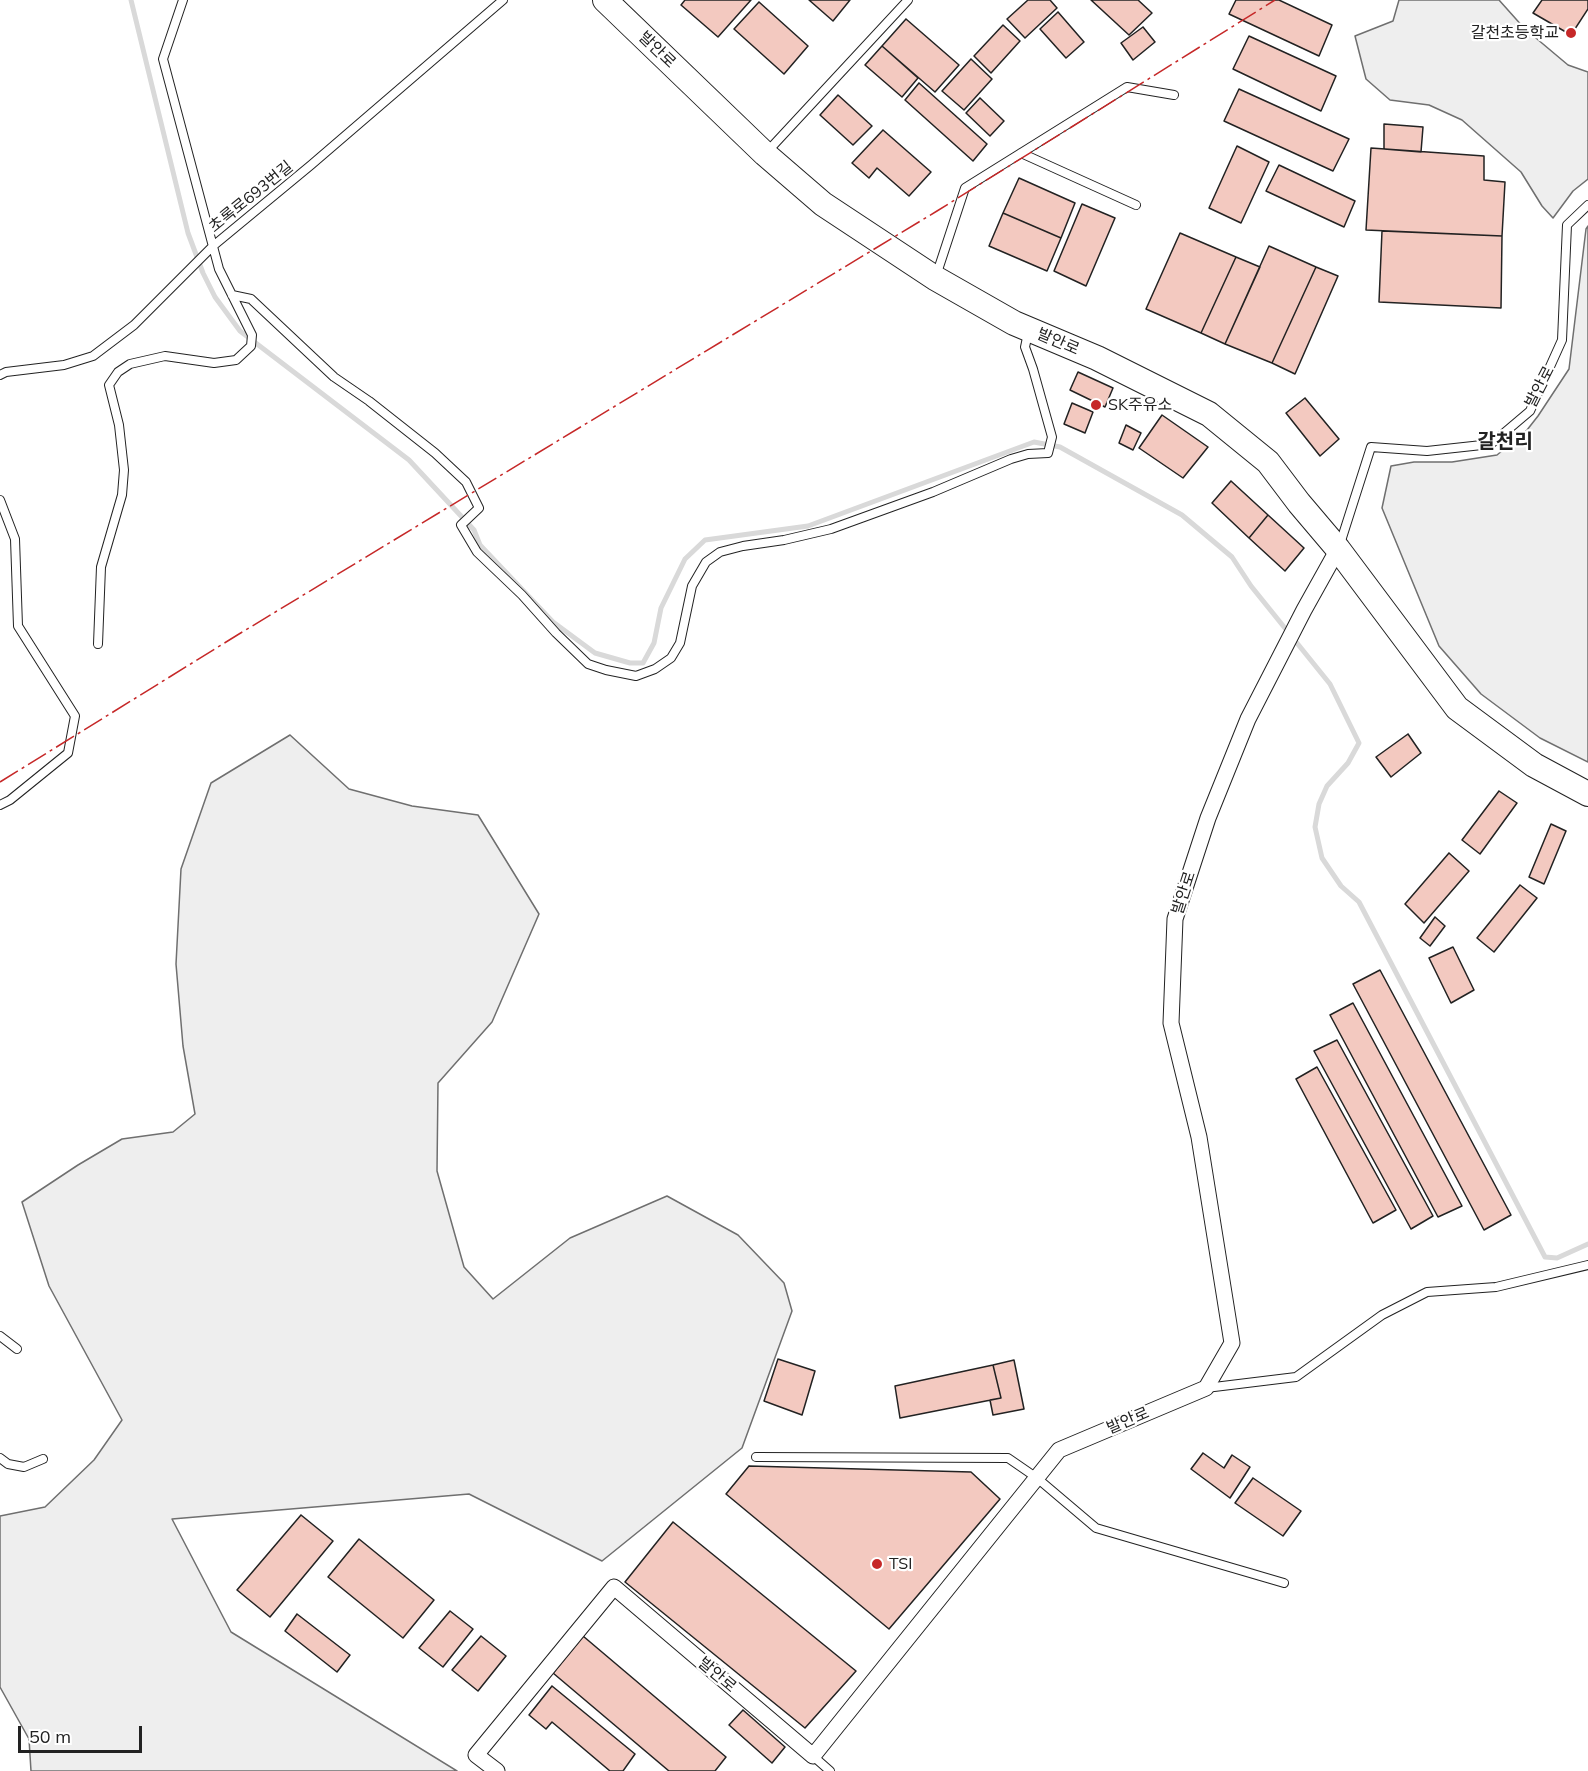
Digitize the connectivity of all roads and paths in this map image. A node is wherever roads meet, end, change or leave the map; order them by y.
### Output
1 (183, 0) edge
2 (503, 0) edge
3 (605, 0) edge
4 (908, 0) edge
5 (1174, 95) dead end
6 (1022, 153) junction
7 (765, 154) junction
8 (1136, 205) dead end
9 (1588, 205) edge
10 (213, 246) junction
11 (935, 278) junction
12 (232, 295) junction
13 (1029, 329) junction
14 (0, 375) edge
15 (0, 500) edge
16 (1338, 549) junction
17 (98, 644) dead end
18 (1588, 794) edge
19 (0, 805) edge
20 (1588, 1265) edge
21 (0, 1336) edge
22 (17, 1349) dead end
23 (1206, 1388) junction
24 (756, 1456) dead end
25 (0, 1458) edge
26 (44, 1459) dead end
27 (1037, 1478) junction
28 (1284, 1583) dead end
29 (813, 1756) junction
30 (497, 1771) edge
31 (830, 1771) edge

1 - 10 lane
2 - 10 lane, 초록로693번길
3 - 7 main road, 발안로
4 - 7 lane
5 - 6 lane
6 - 8 lane
6 - 11 lane
7 - 11 main road, 발안로
9 - 16 lane, 발안로
10 - 12 lane
10 - 14 lane, 초록로693번길
11 - 13 main road, 발안로
12 - 13 lane
12 - 17 lane
13 - 16 main road, 발안로
15 - 19 lane
16 - 18 main road, 발안로
16 - 23 street, 발안로
20 - 23 lane
21 - 22 lane
23 - 27 street, 발안로
24 - 27 lane
25 - 26 lane
27 - 28 lane
27 - 29 street, 발안로
29 - 30 street, 발안로
29 - 31 lane

